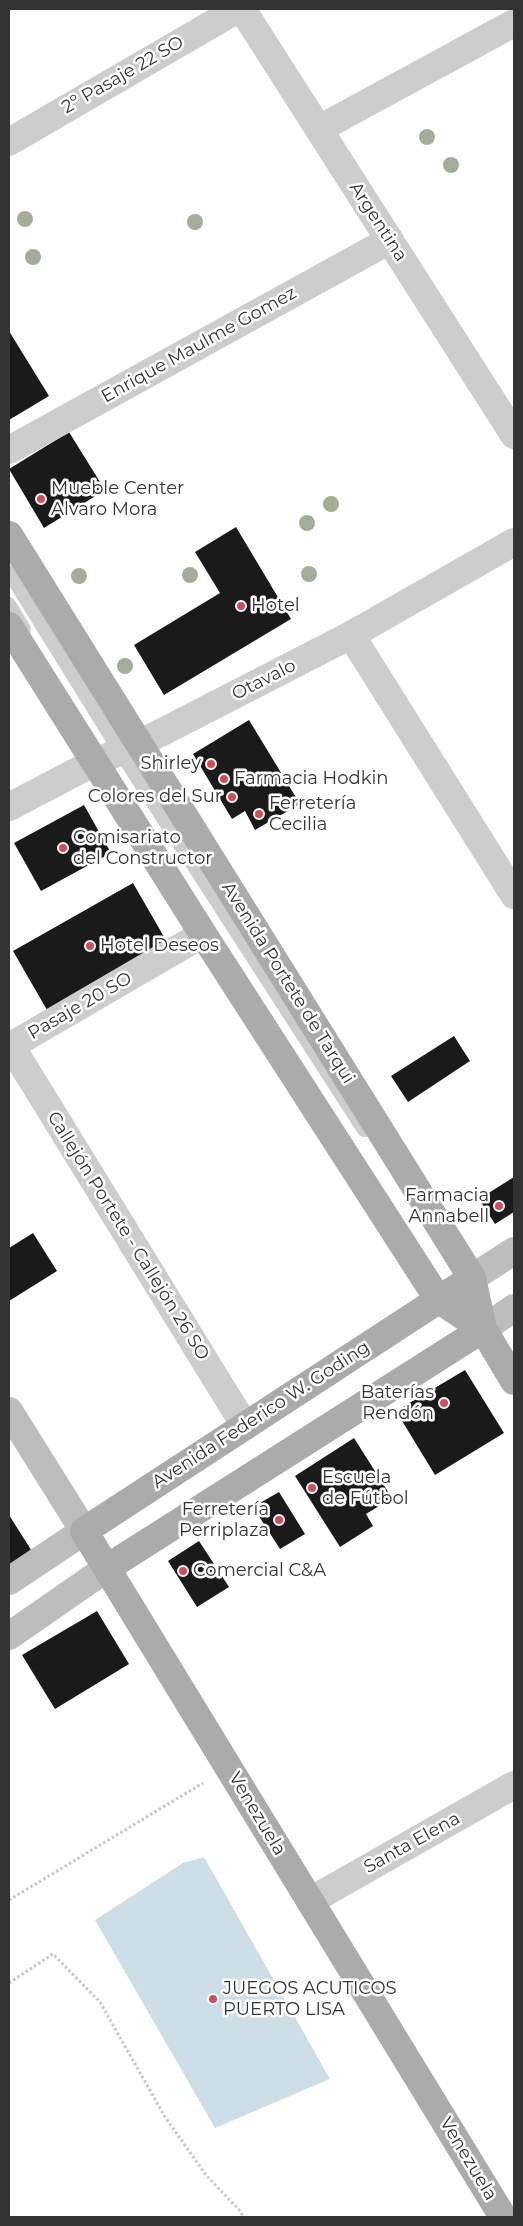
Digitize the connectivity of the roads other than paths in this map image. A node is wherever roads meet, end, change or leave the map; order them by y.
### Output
1 (238, 9) edge
2 (242, 9) edge
3 (514, 23) edge
4 (319, 129) junction
5 (9, 142) edge
6 (390, 240) junction
7 (514, 435) edge
8 (9, 450) edge
9 (9, 535) edge
10 (514, 542) edge
11 (9, 572) edge
12 (9, 604) edge
13 (9, 626) edge
14 (351, 635) junction
15 (115, 754) junction
16 (9, 806) edge
17 (514, 895) edge
18 (203, 934) junction
19 (10, 1046) edge
20 (514, 1251) edge
21 (472, 1278) junction
22 (438, 1299) junction
23 (514, 1308) edge
24 (483, 1329) junction
25 (514, 1380) edge
26 (9, 1411) edge
27 (245, 1426) junction
28 (84, 1531) junction
29 (107, 1568) junction
30 (9, 1581) edge
31 (9, 1636) edge
32 (514, 1786) edge
33 (310, 1901) junction
34 (503, 2217) edge

1 - 5 street, 2º Pasaje 22 SO
2 - 4 street, Argentina
3 - 4 street
4 - 6 street, Argentina
6 - 7 street, Argentina
6 - 8 street, Enrique Maulme Gomez
9 - 15 main road, Avenida Portete de Tarqui
10 - 14 street, Otavalo
11 - 15 lane, Avenida Portete de Tarqui
12 - 15 lane, Avenida Portete de Tarqui
13 - 15 main road, Avenida Portete de Tarqui
14 - 15 street, Otavalo
14 - 17 street
15 - 16 street, Otavalo
15 - 18 main road, Avenida Portete de Tarqui
15 - 21 main road, Avenida Portete de Tarqui
15 - 22 lane, Avenida Portete de Tarqui
18 - 19 street, Pasaje 20 SO
18 - 22 main road, Avenida Portete de Tarqui
19 - 27 street, Callejón Portete - Callejón 26 SO
20 - 21 street, Avenida Federico W. Goding
21 - 22 main road, Avenida Federico W. Goding
21 - 24 main road, Avenida Portete de Tarqui
22 - 24 main road, Avenida Portete de Tarqui
22 - 27 main road, Avenida Federico W. Goding
23 - 24 street
24 - 25 main road, Avenida Portete de Tarqui
24 - 29 main road
26 - 28 street, Venezuela
27 - 28 main road, Avenida Federico W. Goding
28 - 29 main road, Venezuela
28 - 30 street, Avenida Federico W. Goding
29 - 31 street
29 - 33 main road, Venezuela
32 - 33 street, Santa Elena
33 - 34 main road, Venezuela

